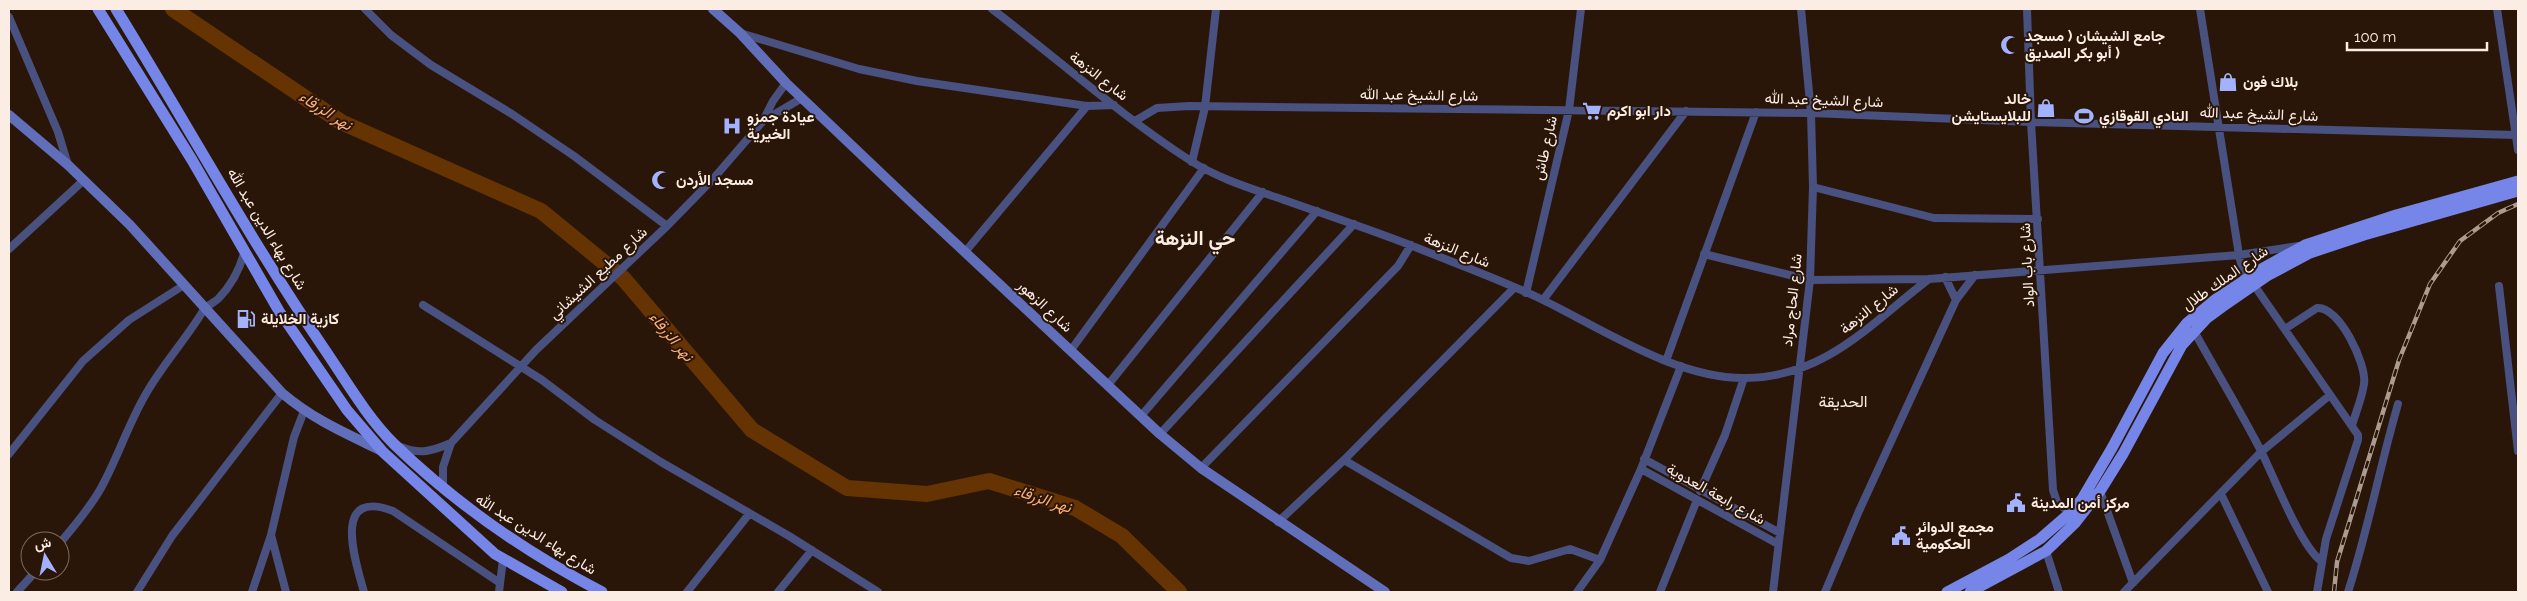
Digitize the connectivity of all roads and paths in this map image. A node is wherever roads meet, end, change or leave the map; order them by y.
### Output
1 (98, 9) edge
2 (116, 9) edge
3 (365, 9) edge
4 (713, 9) edge
5 (992, 9) edge
6 (1216, 9) edge
7 (1581, 9) edge
8 (1801, 9) edge
9 (2027, 9) edge
10 (2200, 9) edge
11 (2497, 9) edge
12 (9, 17) edge
13 (740, 33) junction
14 (786, 83) junction
15 (802, 98) junction
16 (1114, 105) junction
17 (1087, 106) junction
18 (1205, 107) junction
19 (1568, 110) junction
20 (1686, 112) junction
21 (1756, 112) junction
22 (1811, 112) junction
23 (9, 115) edge
24 (1135, 120) junction
25 (763, 121) junction
26 (2031, 122) junction
27 (2220, 126) junction
28 (2516, 136) junction
29 (2518, 150) edge
30 (1192, 162) junction
31 (68, 165) junction
32 (1204, 168) junction
33 (84, 180) junction
34 (2518, 181) edge
35 (1813, 187) junction
36 (2518, 191) edge
37 (1263, 192) junction
38 (236, 208) junction
39 (1317, 212) junction
40 (224, 215) junction
41 (2038, 219) junction
42 (1354, 224) junction
43 (667, 226) junction
44 (2305, 245) junction
45 (1410, 246) junction
46 (9, 249) edge
47 (245, 250) junction
48 (965, 252) junction
49 (1704, 254) junction
50 (2239, 255) junction
51 (2041, 270) junction
52 (1975, 275) junction
53 (1945, 277) junction
54 (1929, 279) junction
55 (1810, 280) junction
56 (2249, 282) junction
57 (184, 286) junction
58 (2499, 286) dead end
59 (1514, 288) junction
60 (1526, 292) junction
61 (1543, 300) junction
62 (1956, 300) junction
63 (423, 305) dead end
64 (205, 309) junction
65 (2285, 329) junction
66 (2194, 331) junction
67 (1071, 350) junction
68 (1666, 361) junction
69 (521, 366) junction
70 (1681, 366) junction
71 (1799, 369) junction
72 (1744, 378) junction
73 (1108, 385) junction
74 (282, 393) junction
75 (2330, 395) junction
76 (2398, 404) dead end
77 (304, 412) junction
78 (1141, 416) junction
79 (2352, 425) junction
80 (1160, 434) junction
81 (451, 443) junction
82 (394, 444) junction
83 (2518, 451) edge
84 (383, 452) junction
85 (2262, 452) junction
86 (9, 454) edge
87 (1644, 459) junction
88 (1344, 460) junction
89 (1201, 468) junction
90 (1641, 469) junction
91 (443, 486) junction
92 (1700, 491) junction
93 (2100, 491) junction
94 (2221, 494) junction
95 (1697, 500) junction
96 (749, 514) junction
97 (2070, 514) junction
98 (1278, 522) junction
99 (70, 531) edge
100 (1780, 533) junction
101 (271, 536) junction
102 (1778, 544) junction
103 (812, 550) junction
104 (2046, 551) junction
105 (502, 559) junction
106 (1600, 560) junction
107 (2321, 561) junction
108 (27, 581) edge
109 (500, 583) junction
110 (2133, 583) junction
111 (17, 592) edge
112 (137, 592) edge
113 (252, 592) edge
114 (286, 592) edge
115 (364, 592) edge
116 (499, 592) edge
117 (562, 592) edge
118 (599, 592) edge
119 (686, 592) edge
120 (778, 592) edge
121 (878, 592) edge
122 (1385, 592) edge
123 (1577, 592) edge
124 (1660, 592) edge
125 (1773, 592) edge
126 (1825, 592) edge
127 (1947, 592) edge
128 (1970, 592) edge
129 (2059, 592) edge
130 (2124, 592) edge
131 (2268, 592) edge
132 (2317, 592) edge
133 (2348, 592) edge

1 - 40 main road, شارع بهاء الدين عبد الله
2 - 38 main road, شارع بهاء الدين عبد الله
3 - 43 street
4 - 13 main road, شارع الزهور
5 - 16 street, شارع النزهة
6 - 18 street
7 - 19 street, شارع طاش
8 - 22 street, شارع الحاج مراد
9 - 26 street, شارع باب الواد
10 - 27 street
11 - 28 street
12 - 31 street
13 - 14 main road, شارع الزهور
13 - 17 street
14 - 15 main road, شارع الزهور
14 - 25 street, شارع مطيع الشيشاني
15 - 25 street, شارع مطيع الشيشاني
15 - 48 main road, شارع الزهور
16 - 17 street
16 - 24 street, شارع النزهة
17 - 48 street
18 - 19 street, شارع الشيخ عبد الله
18 - 24 street, شارع الشيخ عبد الله
18 - 30 street
19 - 20 street, شارع الشيخ عبد الله
19 - 60 street, شارع طاش
20 - 21 street, شارع الشيخ عبد الله
20 - 61 street
21 - 22 street, شارع الشيخ عبد الله
21 - 49 street
22 - 26 street, شارع الشيخ عبد الله
22 - 35 street, شارع الحاج مراد
23 - 31 main road
24 - 30 street, شارع النزهة
25 - 43 street, شارع مطيع الشيشاني
26 - 27 street, شارع الشيخ عبد الله
26 - 41 street, شارع باب الواد
27 - 28 street, شارع الشيخ عبد الله
27 - 50 street
28 - 29 street
30 - 32 street, شارع النزهة
31 - 33 main road
32 - 37 street, شارع النزهة
32 - 67 street
33 - 46 street
33 - 57 main road
34 - 44 main road, شارع الملك طلال
35 - 41 street
35 - 55 street, شارع الحاج مراد
36 - 56 main road, شارع الملك طلال
37 - 39 street, شارع النزهة
37 - 73 street
38 - 40 main road
38 - 82 main road, شارع بهاء الدين عبد الله
39 - 42 street, شارع النزهة
39 - 78 street
40 - 47 main road, شارع بهاء الدين عبد الله
41 - 51 street, شارع باب الواد
42 - 45 street, شارع النزهة
42 - 80 street
43 - 69 street, شارع مطيع الشيشاني
44 - 50 street
44 - 56 main road, شارع الملك طلال
45 - 59 street, شارع النزهة
45 - 89 street
47 - 64 street
47 - 84 main road, شارع بهاء الدين عبد الله
48 - 67 main road, شارع الزهور
49 - 55 street
49 - 68 street
50 - 51 street
50 - 56 street
51 - 52 street
51 - 97 street, شارع باب الواد
52 - 53 street
52 - 62 street
53 - 54 street
53 - 62 street
54 - 55 street
54 - 71 street, شارع النزهة
55 - 71 street, شارع الحاج مراد
56 - 65 street
56 - 66 main road, شارع الملك طلال
56 - 97 main road, شارع الملك طلال
57 - 64 main road
57 - 86 street
58 - 83 street
59 - 60 street, شارع النزهة
59 - 88 street
60 - 61 street, شارع النزهة
61 - 68 street, شارع النزهة
62 - 126 street
63 - 69 street
64 - 74 main road
64 - 99 street
65 - 75 street
65 - 79 street
66 - 85 street
66 - 93 main road, شارع الملك طلال
67 - 73 main road, شارع الزهور
68 - 70 street, شارع النزهة
69 - 81 street, شارع مطيع الشيشاني
69 - 96 street
70 - 72 street, شارع النزهة
70 - 87 street
71 - 72 street, شارع النزهة
71 - 100 street, شارع الحاج مراد
72 - 92 street
73 - 78 main road, شارع الزهور
74 - 77 main road
74 - 112 street
75 - 79 street
75 - 85 street
76 - 133 street
77 - 84 main road
77 - 101 street
78 - 80 main road, شارع الزهور
79 - 107 street
80 - 89 main road, شارع الزهور
81 - 82 street, شارع مطيع الشيشاني
81 - 91 street, شارع مطيع الشيشاني
82 - 91 main road, شارع بهاء الدين عبد الله
84 - 105 main road, شارع بهاء الدين عبد الله
85 - 94 street
85 - 107 street
87 - 90 street
87 - 92 street, شارع رابعة العدوية
88 - 98 street
88 - 106 street
89 - 98 main road, شارع الزهور
90 - 95 street, شارع رابعة العدوية
90 - 106 street
91 - 118 main road, شارع بهاء الدين عبد الله
92 - 100 street, شارع رابعة العدوية
93 - 104 main road, شارع الملك طلال
93 - 110 street
94 - 110 street
94 - 131 street
95 - 102 street, شارع رابعة العدوية
95 - 124 street
96 - 103 street
96 - 119 street
97 - 127 main road, شارع الملك طلال
98 - 122 main road, شارع الزهور
100 - 102 street, شارع الحاج مراد
101 - 113 street
101 - 114 street
102 - 125 street, شارع الحاج مراد
103 - 120 street
103 - 121 street
104 - 128 main road, شارع الملك طلال
104 - 129 street
105 - 109 street
105 - 117 main road, شارع بهاء الدين عبد الله
106 - 123 street
107 - 132 street
108 - 111 street
109 - 115 street
109 - 116 street
110 - 130 street

